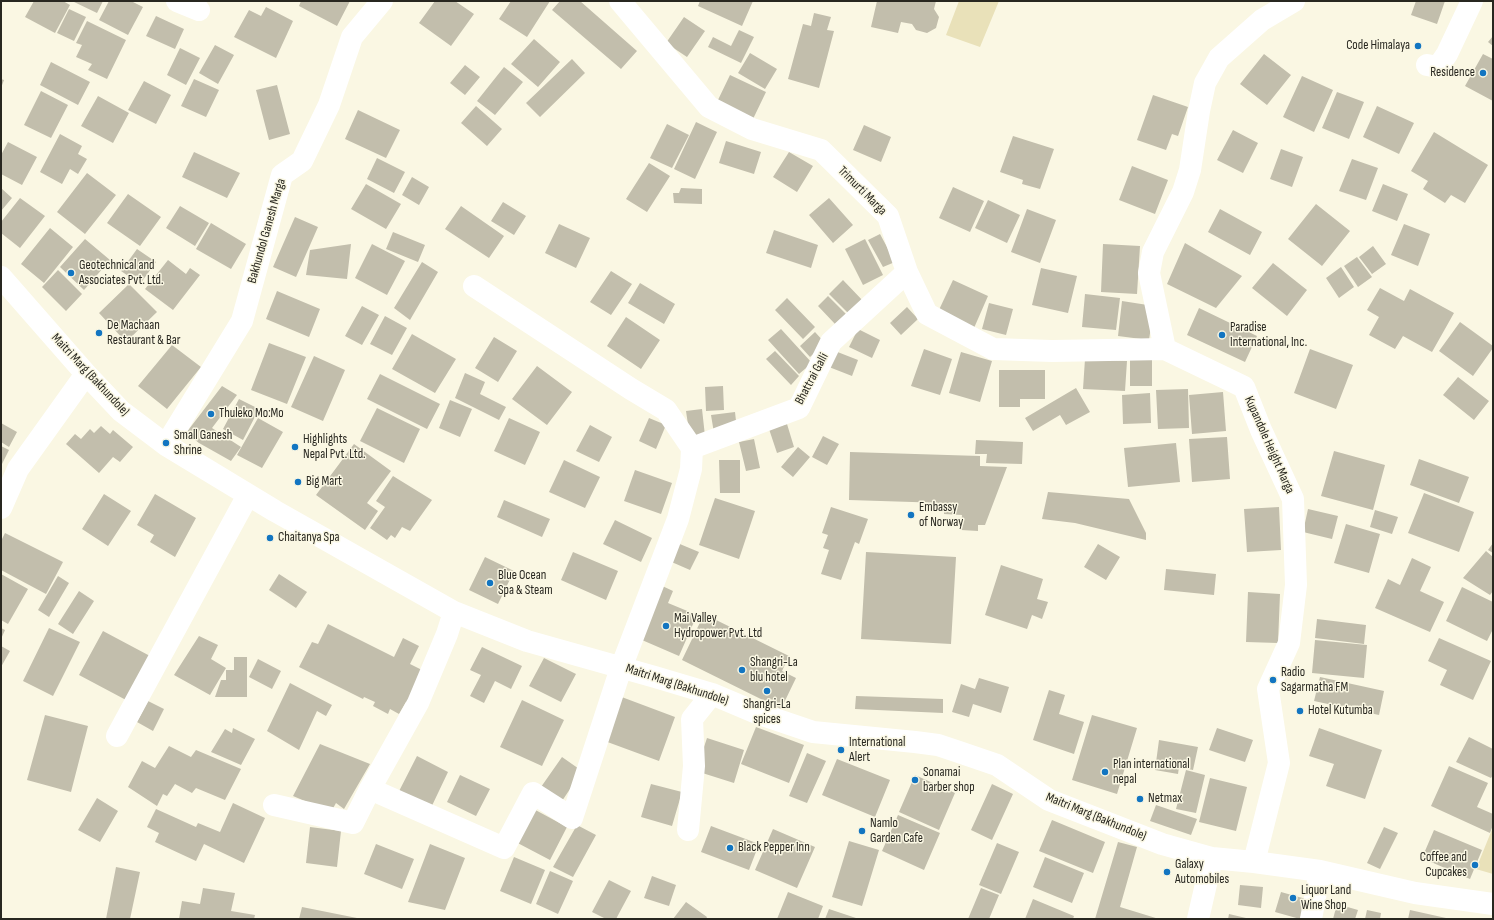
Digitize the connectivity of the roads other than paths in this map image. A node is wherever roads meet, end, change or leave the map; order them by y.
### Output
1 (177, 1) edge
2 (382, 1) edge
3 (620, 1) edge
4 (1294, 1) edge
5 (1472, 1) edge
6 (199, 10) dead end
7 (1426, 65) dead end
8 (907, 272) junction
9 (1, 276) edge
10 (474, 286) dead end
11 (1165, 349) junction
12 (86, 374) junction
13 (166, 445) junction
14 (692, 448) junction
15 (248, 495) junction
16 (1, 508) edge
17 (454, 612) junction
18 (621, 668) junction
19 (712, 694) junction
20 (117, 736) dead end
21 (370, 789) junction
22 (274, 805) dead end
23 (688, 830) dead end
24 (1212, 858) junction
25 (1254, 862) junction
26 (1320, 871) junction
27 (1493, 904) edge
28 (1198, 919) edge
29 (1311, 919) edge

1 - 6 street
2 - 13 street, Bakhundol Ganesh Marga
3 - 8 street, Trimurti Marga
4 - 11 street
5 - 7 street
8 - 11 street, Trimurti Marga
8 - 14 street, Bhattrai Galli
9 - 12 street, Maitri Marg (Bakhundole)
10 - 14 street
11 - 25 street, Kupandole Height Marga
12 - 13 street, Maitri Marg (Bakhundole)
12 - 16 street
13 - 15 street, Maitri Marg (Bakhundole)
14 - 18 street
15 - 17 street, Maitri Marg (Bakhundole)
15 - 20 street
17 - 18 street, Maitri Marg (Bakhundole)
17 - 21 street
18 - 19 street, Maitri Marg (Bakhundole)
18 - 21 street
19 - 23 street
19 - 24 street, Maitri Marg (Bakhundole)
21 - 22 street
24 - 25 street, Maitri Marg (Bakhundole)
24 - 28 street
25 - 26 street, Maitri Marg (Bakhundole)
26 - 27 street, Maitri Marg (Bakhundole)
26 - 29 street

